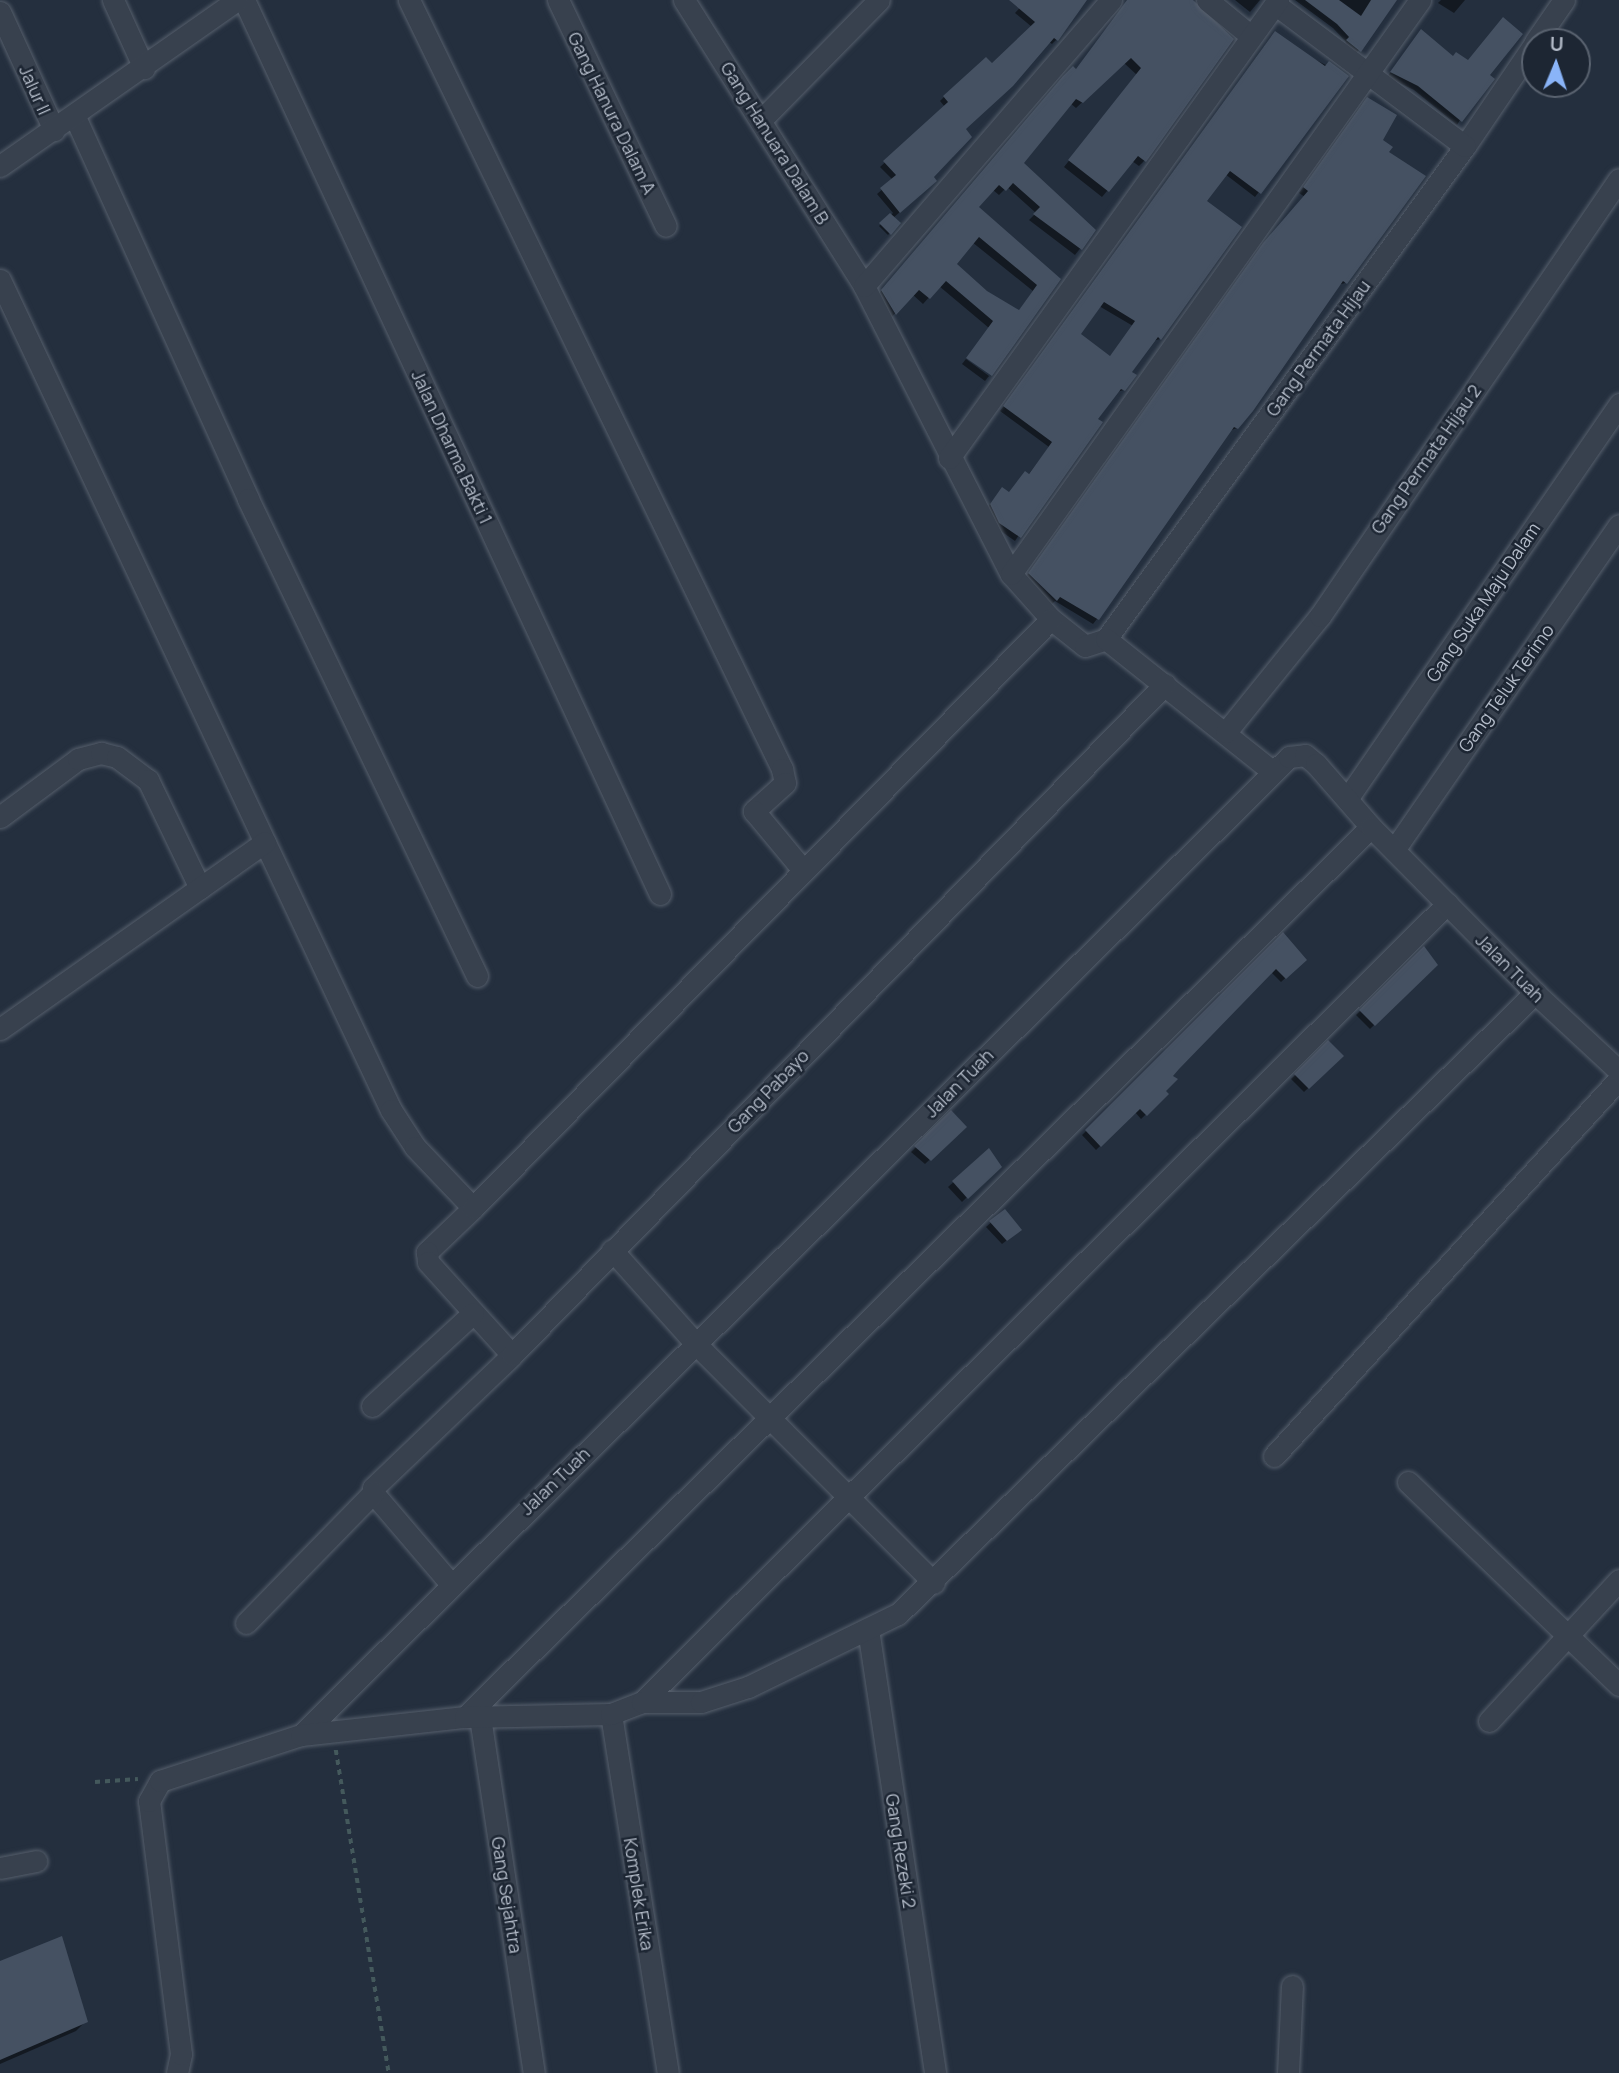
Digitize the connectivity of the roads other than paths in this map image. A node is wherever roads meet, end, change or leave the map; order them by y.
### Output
1 (113, 0) edge
2 (237, 0) edge
3 (244, 0) edge
4 (409, 0) edge
5 (558, 0) edge
6 (684, 0) edge
7 (879, 0) edge
8 (1111, 0) edge
9 (1207, 0) edge
10 (1420, 0) edge
11 (1564, 0) edge
12 (1276, 2) edge
13 (0, 12) edge
14 (1545, 28) edge
15 (1251, 36) junction
16 (1521, 63) edge
17 (144, 68) junction
18 (1368, 74) junction
19 (75, 117) junction
20 (761, 120) junction
21 (54, 130) junction
22 (1465, 146) junction
23 (0, 166) edge
24 (1619, 179) edge
25 (667, 226) dead end
26 (0, 280) edge
27 (864, 286) junction
28 (1619, 404) edge
29 (949, 458) junction
30 (1619, 525) edge
31 (1011, 574) junction
32 (1051, 619) junction
33 (1099, 643) junction
34 (1165, 684) junction
35 (1226, 732) junction
36 (1272, 771) junction
37 (1347, 799) junction
38 (0, 817) edge
39 (1371, 827) junction
40 (265, 842) junction
41 (1394, 850) junction
42 (803, 870) junction
43 (200, 888) junction
44 (660, 894) dead end
45 (1447, 904) junction
46 (477, 976) dead end
47 (1535, 993) junction
48 (0, 1029) edge
49 (1619, 1071) edge
50 (1619, 1079) edge
51 (473, 1208) junction
52 (612, 1250) junction
53 (474, 1313) junction
54 (696, 1344) junction
55 (512, 1355) junction
56 (372, 1406) dead end
57 (773, 1418) junction
58 (1274, 1456) dead end
59 (1408, 1482) dead end
60 (374, 1495) junction
61 (847, 1496) junction
62 (1619, 1580) edge
63 (450, 1583) junction
64 (934, 1583) junction
65 (246, 1623) dead end
66 (868, 1629) junction
67 (1569, 1637) junction
68 (1619, 1685) edge
69 (642, 1702) junction
70 (611, 1714) junction
71 (472, 1717) junction
72 (1489, 1721) dead end
73 (301, 1735) junction
74 (36, 1861) dead end
75 (0, 1868) edge
76 (1292, 1986) dead end
77 (177, 2073) edge
78 (534, 2073) edge
79 (668, 2073) edge
80 (934, 2073) edge
81 (1288, 2073) edge

1 - 17 street
2 - 17 street
3 - 44 street, Jalan Dharma Bakti 1
4 - 42 street
5 - 25 street, Gang Hanura Dalam A
6 - 20 street, Gang Hanuara Dalam B
7 - 20 street
8 - 27 street
9 - 15 street
10 - 18 street
11 - 14 street, Gang Permata Hijau
12 - 15 street
12 - 18 street
13 - 21 street, Jalur II
15 - 29 street
16 - 22 street, Gang Permata Hijau
17 - 19 street
18 - 22 street
18 - 31 street
19 - 21 street
19 - 46 street
20 - 27 street, Gang Hanuara Dalam B
21 - 23 street
22 - 33 street, Gang Permata Hijau
24 - 35 street, Gang Permata Hijau 2
26 - 40 street
27 - 29 street, Gang Hanuara Dalam B
28 - 37 street, Gang Suka Maju Dalam
29 - 31 street, Gang Hanuara Dalam B
30 - 41 street, Gang Teluk Terimo
31 - 32 street, Gang Hanuara Dalam B
32 - 33 street, Gang Hanuara Dalam B
32 - 42 street
33 - 34 street, Gang Hanuara Dalam B
34 - 35 street, Gang Hanuara Dalam B
34 - 52 street, Gang Pabayo
35 - 36 street, Gang Hanuara Dalam B
36 - 37 street, Jalan Tuah
36 - 54 street, Jalan Tuah
37 - 39 street, Jalan Tuah
38 - 43 street
39 - 41 street, Jalan Tuah
39 - 57 street
40 - 43 street
40 - 51 street
41 - 45 street, Jalan Tuah
42 - 51 street
43 - 48 street
45 - 47 street, Jalan Tuah
45 - 61 street
47 - 49 street, Jalan Tuah
47 - 64 street
50 - 58 street
51 - 53 street
52 - 54 street
52 - 55 street, Gang Pabayo
53 - 55 street
53 - 56 street
54 - 57 street
54 - 63 street, Jalan Tuah
55 - 60 street, Gang Pabayo
57 - 61 street
57 - 71 street
59 - 67 street
60 - 63 street
60 - 65 street, Gang Pabayo
61 - 64 street
61 - 69 street
62 - 67 street
63 - 73 street, Jalan Tuah
64 - 66 street
66 - 69 street
66 - 80 street, Gang Rezeki 2
67 - 68 street
67 - 72 street
69 - 70 street
70 - 71 street
70 - 79 street, Komplek Erika
71 - 73 street
71 - 78 street, Gang Sejahtra
73 - 77 street
74 - 75 street
76 - 81 street

